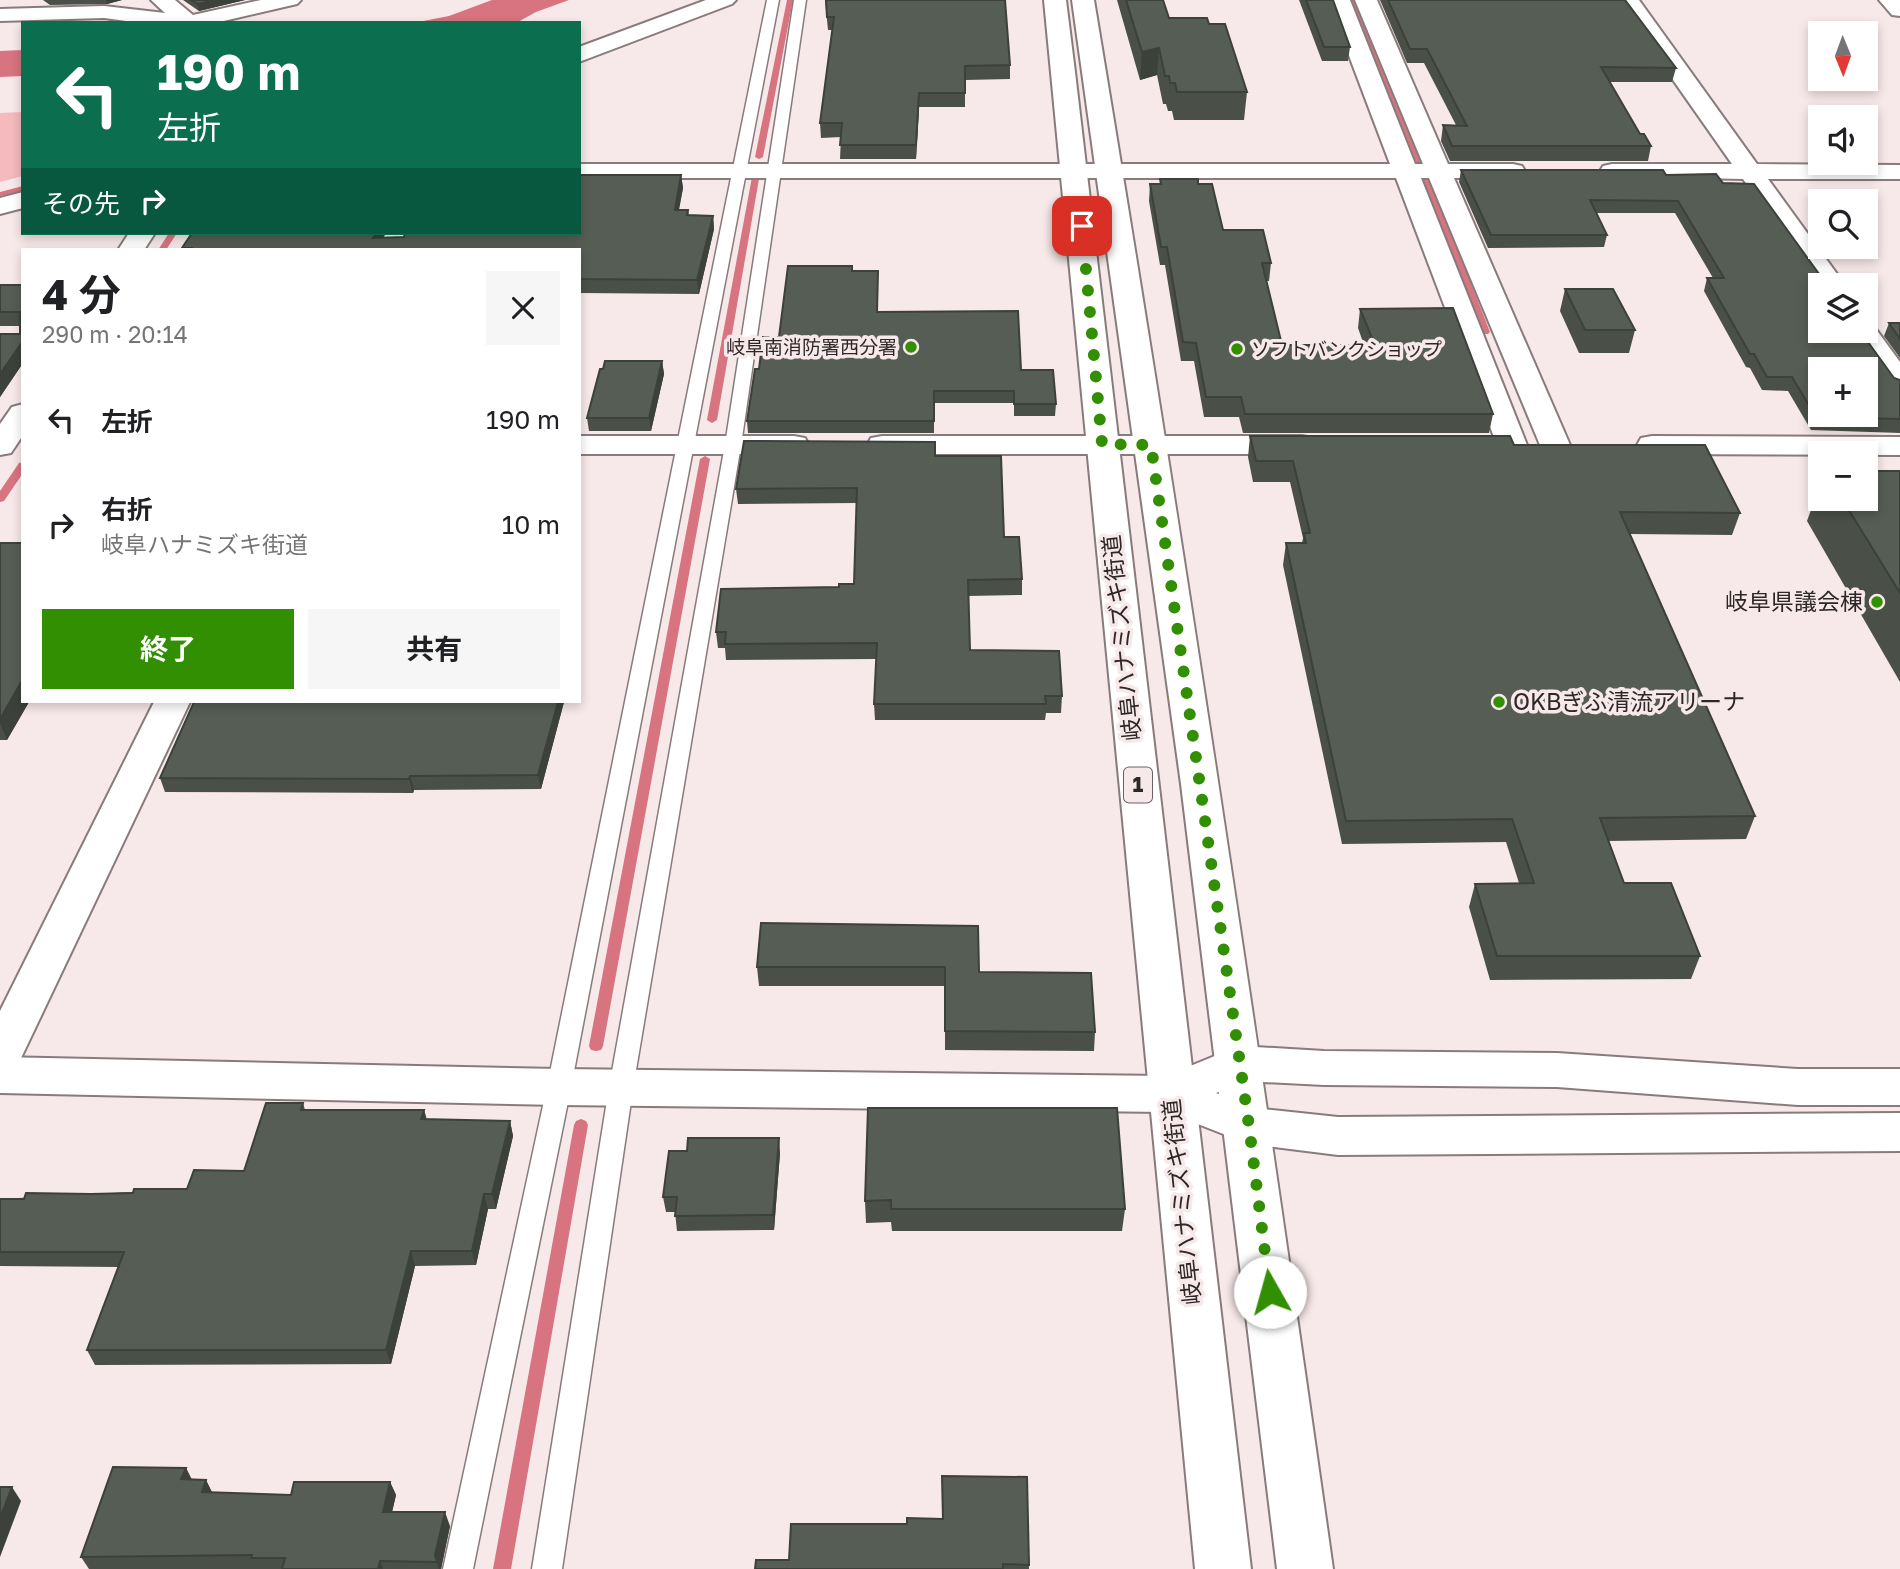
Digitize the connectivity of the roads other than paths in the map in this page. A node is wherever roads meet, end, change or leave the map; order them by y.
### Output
1 (162, 0) edge
2 (290, 0) edge
3 (725, 0) edge
4 (772, 0) edge
5 (800, 0) edge
6 (1055, 0) edge
7 (1083, 0) edge
8 (1339, 0) edge
9 (1366, 0) edge
10 (1628, 0) edge
11 (1890, 0) edge
12 (1900, 10) edge
13 (0, 15) edge
14 (180, 21) edge
15 (188, 21) edge
16 (194, 21) edge
17 (581, 54) edge
18 (581, 171) edge
19 (739, 171) junction
20 (774, 171) junction
21 (1093, 171) junction
22 (1406, 171) junction
23 (1437, 171) junction
24 (1533, 171) edge
25 (1587, 171) edge
26 (1751, 172) junction
27 (1900, 172) edge
28 (21, 201) edge
29 (0, 206) edge
30 (1823, 273) edge
31 (1872, 343) edge
32 (1900, 383) edge
33 (21, 418) edge
34 (1102, 444) junction
35 (9, 445) edge
36 (581, 445) edge
37 (686, 445) junction
38 (733, 445) junction
39 (1151, 445) junction
40 (1335, 445) edge
41 (1624, 445) edge
42 (1900, 446) edge
43 (172, 703) edge
44 (0, 1056) edge
45 (1239, 1063) junction
46 (0, 1075) edge
47 (559, 1087) junction
48 (1900, 1087) edge
49 (621, 1088) junction
50 (1170, 1094) junction
51 (1249, 1126) junction
52 (1900, 1132) edge
53 (458, 1569) edge
54 (547, 1569) edge
55 (1223, 1569) edge
56 (1305, 1569) edge

1 - 15 street
2 - 16 street
3 - 17 street
4 - 19 lane
5 - 20 lane
6 - 21 street, 岐阜ハナミズキ街道 / 1
7 - 21 street, 岐阜ハナミズキ街道 / 1
8 - 22 street
9 - 23 street
10 - 26 street
11 - 12 street
13 - 14 street
18 - 19 street
19 - 20 street
19 - 37 lane
20 - 21 street
20 - 38 lane
21 - 22 street
21 - 34 street, 岐阜ハナミズキ街道 / 1
21 - 39 street, 岐阜ハナミズキ街道 / 1
22 - 23 street
22 - 23 street
23 - 24 street
25 - 26 street
26 - 27 street
26 - 30 street
28 - 29 street
31 - 32 street
33 - 35 street
34 - 38 street
34 - 39 street
34 - 50 street, 岐阜ハナミズキ街道 / 1
36 - 37 street
37 - 38 street
37 - 47 lane
38 - 49 lane
39 - 40 street
39 - 45 street, 岐阜ハナミズキ街道 / 1
41 - 42 street
43 - 44 street
45 - 48 street
45 - 50 street
45 - 51 street, 岐阜ハナミズキ街道 / 1
46 - 47 street
47 - 49 street
47 - 53 lane
49 - 50 street
49 - 54 lane
50 - 51 street
50 - 55 street, 岐阜ハナミズキ街道 / 1
51 - 52 street
51 - 56 street, 岐阜ハナミズキ街道 / 1

